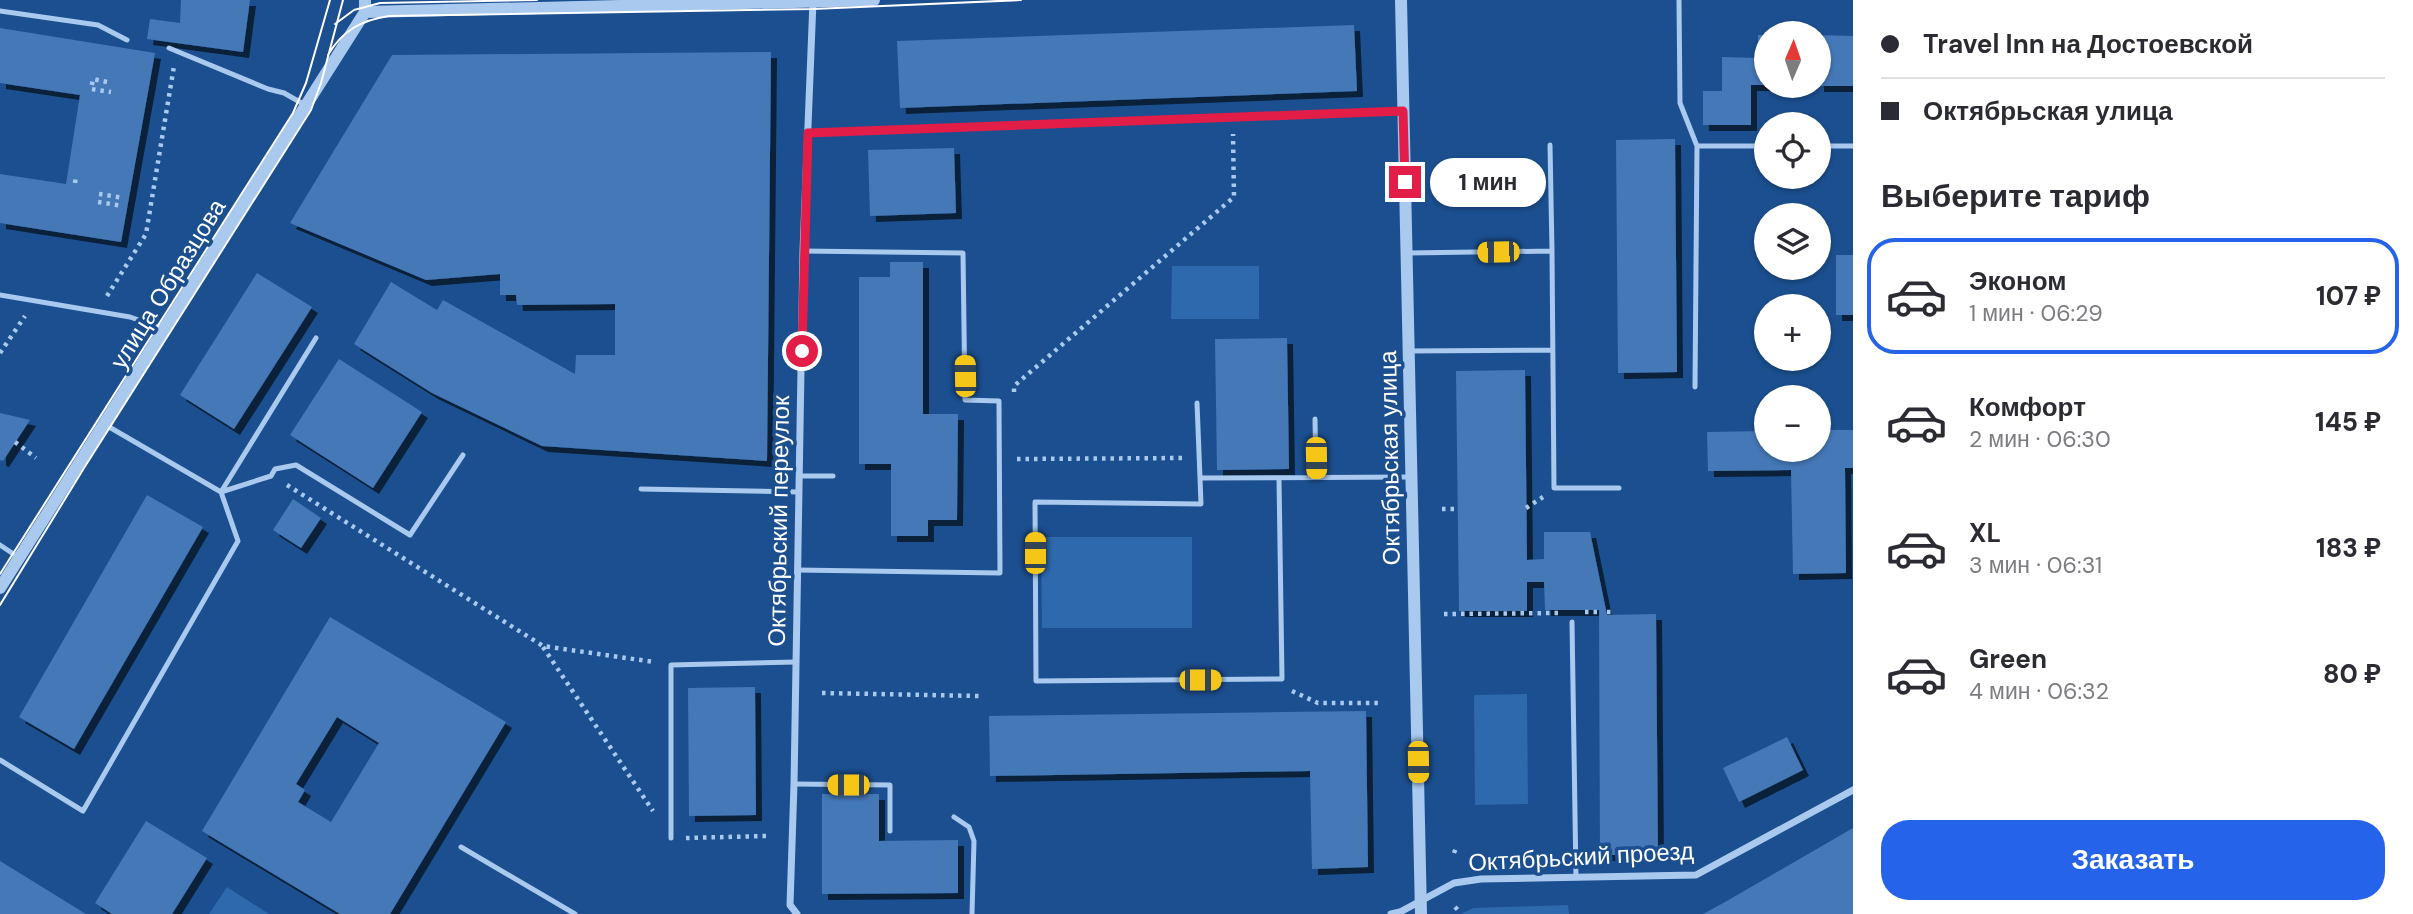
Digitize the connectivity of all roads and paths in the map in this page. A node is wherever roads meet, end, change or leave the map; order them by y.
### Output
1 (874, 0) edge
2 (1401, 0) edge
3 (1679, 0) edge
4 (813, 1) edge
5 (365, 6) edge
6 (0, 11) edge
7 (127, 40) dead end
8 (169, 48) dead end
9 (177, 52) junction
10 (107, 82) dead end
11 (111, 92) dead end
12 (306, 106) junction
13 (1403, 111) junction
14 (1233, 118) junction
15 (808, 133) junction
16 (1550, 145) dead end
17 (1697, 146) junction
18 (1754, 146) edge
19 (1831, 146) edge
20 (1853, 146) edge
21 (76, 176) dead end
22 (75, 183) dead end
23 (99, 194) dead end
24 (124, 198) dead end
25 (98, 202) dead end
26 (123, 206) dead end
27 (803, 251) junction
28 (1552, 251) junction
29 (1406, 253) junction
30 (0, 295) edge
31 (35, 301) junction
32 (98, 312) junction
33 (164, 329) junction
34 (316, 338) dead end
35 (1552, 350) junction
36 (1408, 351) junction
37 (0, 353) edge
38 (1695, 387) dead end
39 (1015, 398) dead end
40 (1197, 403) dead end
41 (1315, 419) dead end
42 (104, 424) junction
43 (15, 442) dead end
44 (1016, 447) dead end
45 (463, 455) dead end
46 (1199, 457) junction
47 (36, 458) dead end
48 (1016, 459) junction
49 (1016, 470) dead end
50 (271, 476) junction
51 (799, 476) junction
52 (833, 476) dead end
53 (1412, 477) junction
54 (1200, 478) junction
55 (1279, 478) junction
56 (1317, 478) junction
57 (1619, 488) dead end
58 (641, 489) dead end
59 (221, 492) junction
60 (799, 492) junction
61 (1442, 509) dead end
62 (1457, 509) dead end
63 (0, 545) edge
64 (19, 558) junction
65 (797, 570) junction
66 (1, 582) edge
67 (1573, 612) dead end
68 (1598, 612) dead end
69 (1607, 612) dead end
70 (1615, 612) dead end
71 (1560, 613) dead end
72 (1444, 614) dead end
73 (1572, 622) dead end
74 (543, 646) junction
75 (796, 662) junction
76 (671, 665) junction
77 (1286, 688) dead end
78 (822, 693) dead end
79 (981, 696) dead end
80 (1379, 703) dead end
81 (0, 760) edge
82 (794, 784) junction
83 (1853, 790) edge
84 (954, 817) dead end
85 (890, 831) dead end
86 (767, 836) dead end
87 (671, 838) junction
88 (461, 847) dead end
89 (1576, 878) junction
90 (1421, 900) junction
91 (575, 914) edge
92 (797, 914) edge
93 (972, 914) edge
94 (1391, 914) edge
95 (1421, 914) edge

1 - 4 street
2 - 13 street, Октябрьская улица
3 - 17 lane
4 - 5 street
4 - 15 street, Октябрьский переулок
5 - 12 street, улица Образцова
6 - 7 lane
8 - 9 lane
9 - 12 lane
9 - 32 path
10 - 11 path
12 - 33 street, улица Образцова
13 - 14 lane
13 - 29 street, Октябрьская улица
14 - 15 lane
14 - 39 path
15 - 27 street, Октябрьский переулок
16 - 28 lane
17 - 18 lane
17 - 38 lane
19 - 20 lane
21 - 22 path
23 - 24 path
25 - 26 path
27 - 51 street, Октябрьский переулок
27 - 65 lane
28 - 29 lane
28 - 35 lane
29 - 36 street, Октябрьская улица
30 - 31 lane
31 - 32 lane
31 - 37 path
32 - 33 lane
33 - 42 street, улица Образцова
34 - 59 lane
35 - 36 lane
35 - 57 lane
36 - 53 street, Октябрьская улица
40 - 46 lane
41 - 56 lane
42 - 59 lane
42 - 64 street, улица Образцова
43 - 47 path
44 - 48 path
45 - 50 lane
46 - 48 path
46 - 54 lane
48 - 49 path
50 - 59 lane
50 - 74 path
51 - 52 lane
51 - 60 street, Октябрьский переулок
53 - 56 lane
53 - 90 street, Октябрьская улица
54 - 55 lane
54 - 55 lane
55 - 56 lane
58 - 60 lane
59 - 81 lane
60 - 65 street, Октябрьский переулок
61 - 62 path
63 - 64 lane
64 - 66 street, улица Образцова
65 - 75 street, Октябрьский переулок
67 - 68 path
69 - 70 path
71 - 72 path
73 - 89 lane
74 - 76 path
74 - 87 path
75 - 76 lane
75 - 82 street, Октябрьский переулок
76 - 87 lane
77 - 80 path
78 - 79 path
82 - 85 lane
82 - 92 street, Октябрьский переулок
83 - 89 street, Октябрьский проезд
84 - 93 lane
86 - 87 path
88 - 91 lane
89 - 90 street, Октябрьский проезд
90 - 94 street
90 - 95 street, Октябрьская улица

